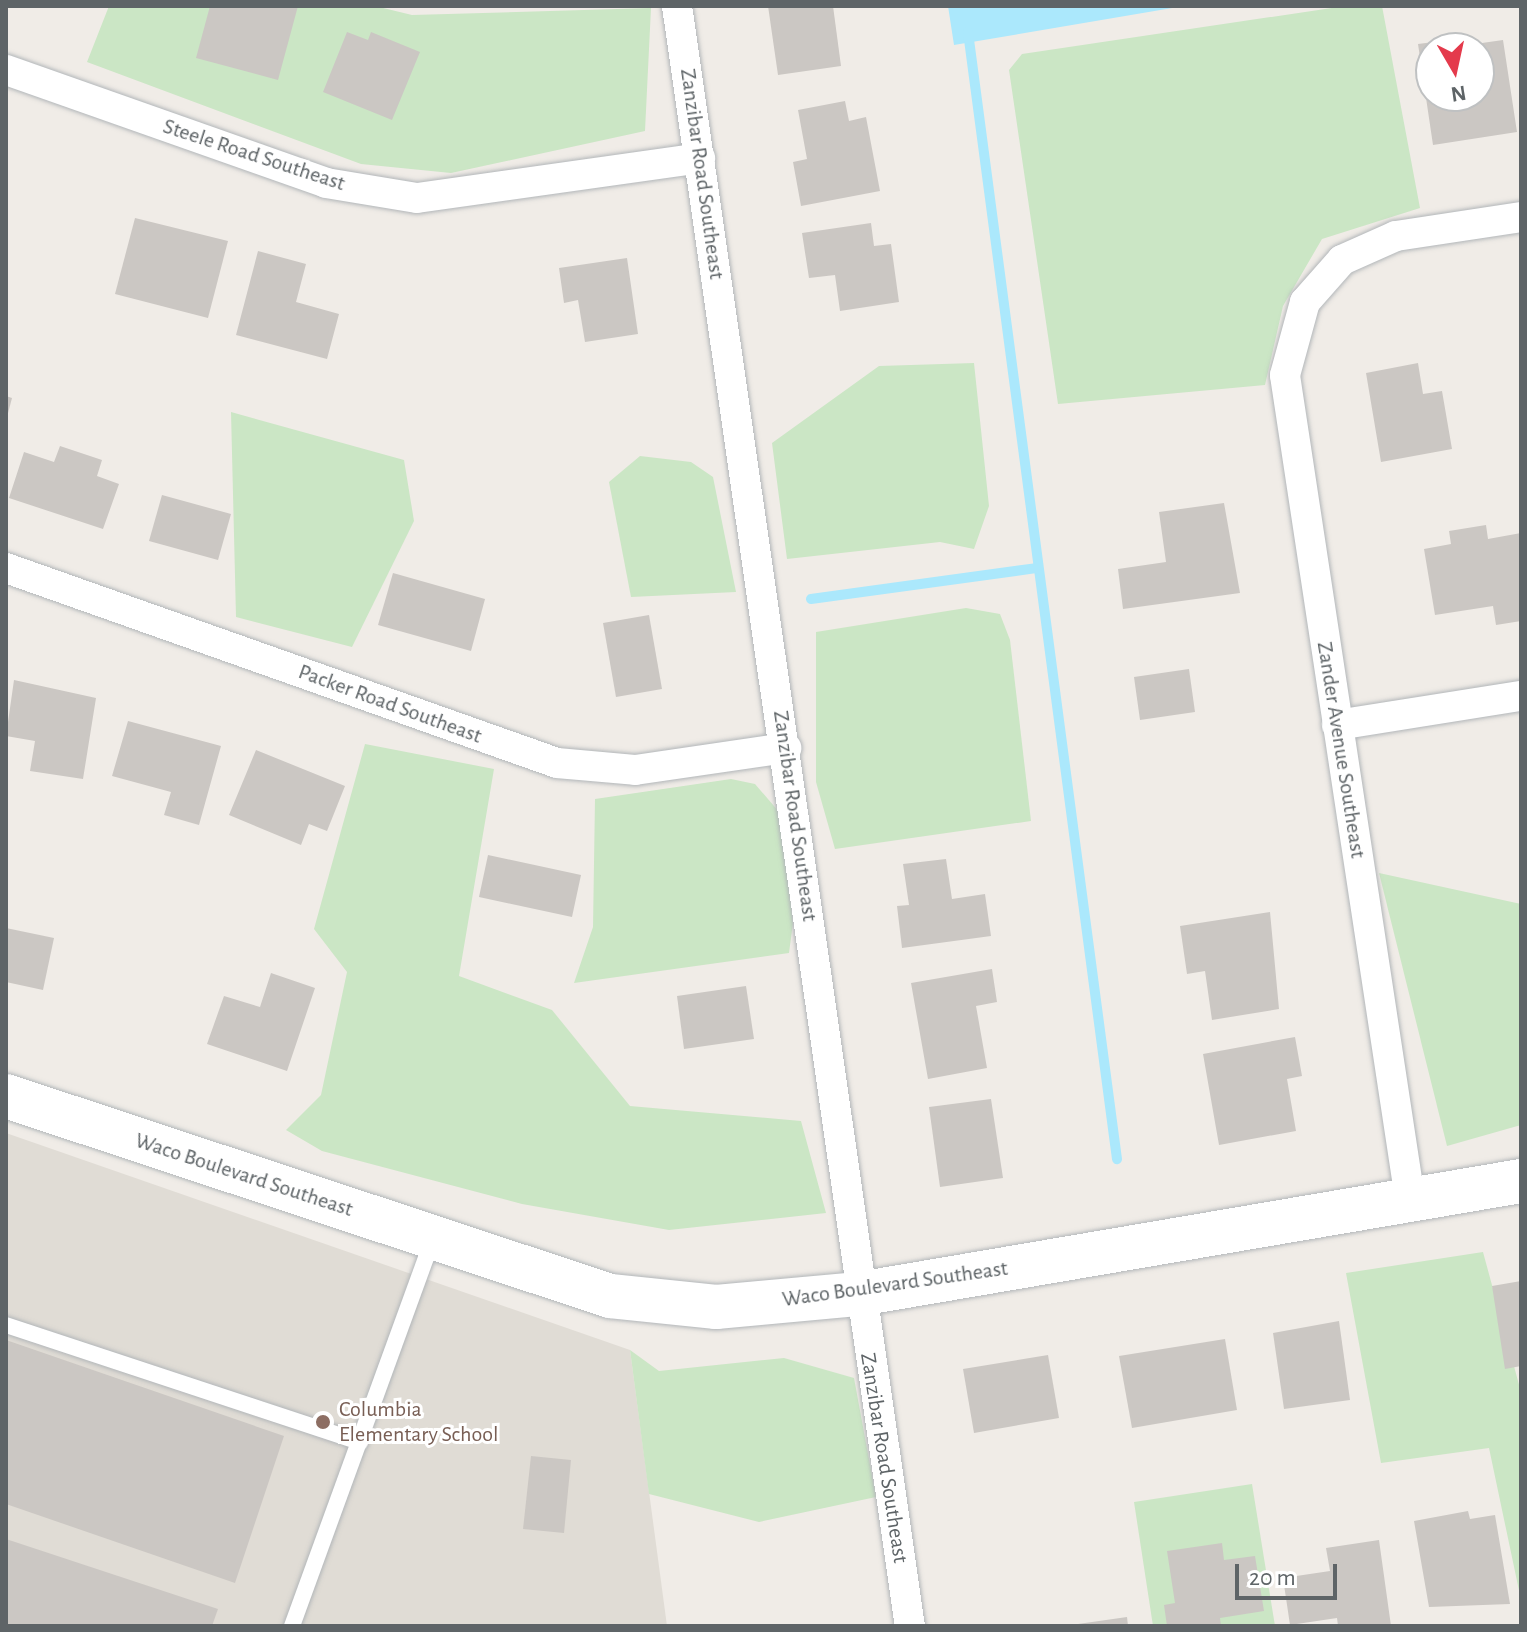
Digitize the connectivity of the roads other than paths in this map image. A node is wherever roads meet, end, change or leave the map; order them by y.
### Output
1 (677, 6) edge
2 (6, 70) edge
3 (700, 158) junction
4 (1521, 217) edge
5 (6, 568) edge
6 (1521, 696) edge
7 (1337, 725) junction
8 (786, 748) junction
9 (6, 1096) edge
10 (1521, 1181) edge
11 (1410, 1199) junction
12 (434, 1237) junction
13 (859, 1294) junction
14 (6, 1325) edge
15 (360, 1442) junction
16 (292, 1626) edge
17 (910, 1626) edge

1 - 3 street, Zanzibar Road Southeast
2 - 3 street, Steele Road Southeast
3 - 8 street, Zanzibar Road Southeast
4 - 7 street, Zander Avenue Southeast
5 - 8 street, Packer Road Southeast
6 - 7 street
7 - 11 street, Zander Avenue Southeast
8 - 13 street, Zanzibar Road Southeast
9 - 12 street, Waco Boulevard Southeast
10 - 11 street, Waco Boulevard Southeast
11 - 13 street, Waco Boulevard Southeast
12 - 13 street, Waco Boulevard Southeast
12 - 15 lane
13 - 17 street, Zanzibar Road Southeast
14 - 15 lane
15 - 16 lane

